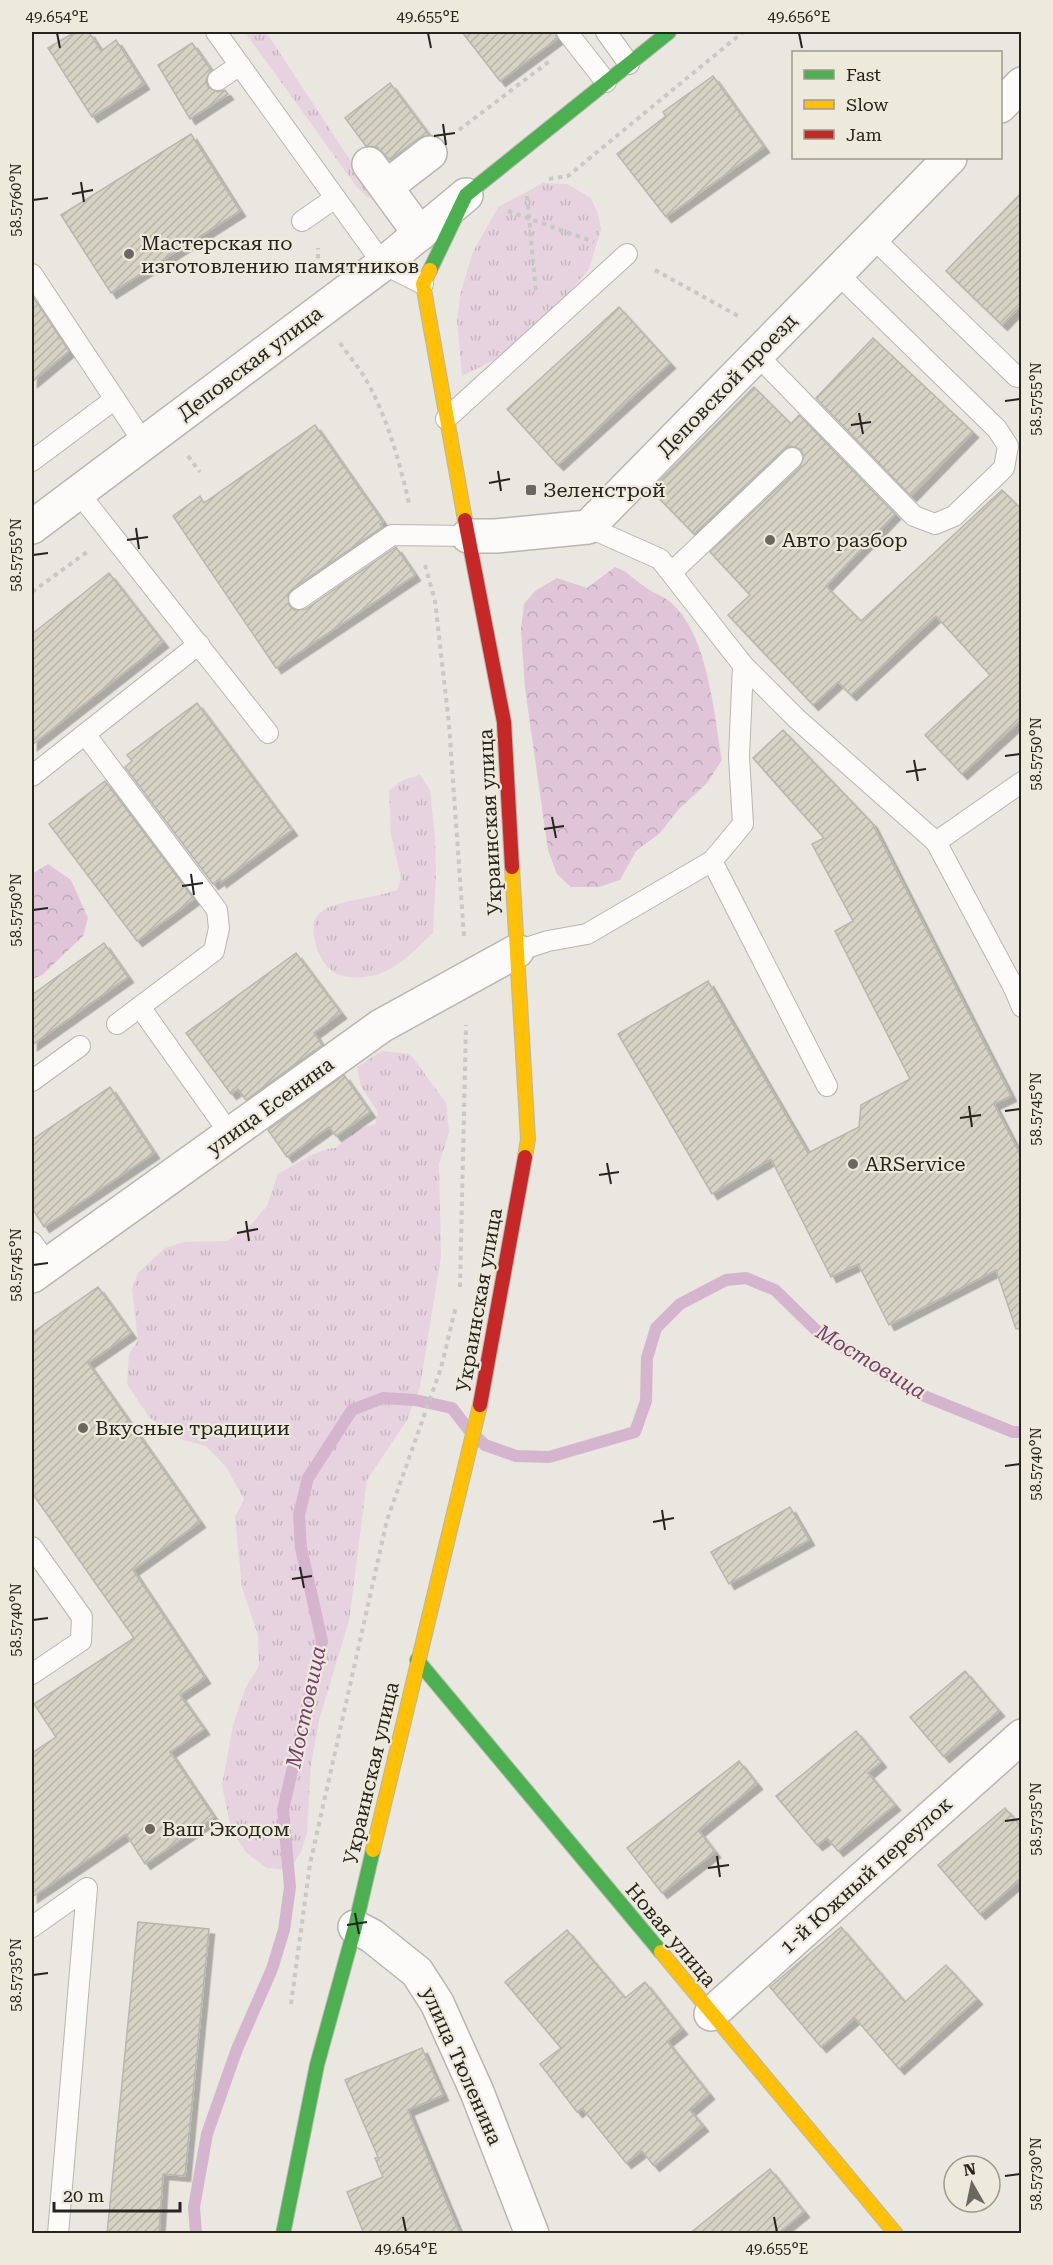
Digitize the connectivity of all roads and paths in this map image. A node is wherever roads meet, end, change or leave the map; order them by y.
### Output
1 (216, 32) edge
2 (606, 32) edge
3 (669, 32) edge
4 (743, 32) edge
5 (571, 37) edge
6 (629, 64) junction
7 (240, 65) junction
8 (218, 80) dead end
9 (606, 82) junction
10 (1022, 84) edge
11 (1002, 104) edge
12 (430, 153) joint
13 (949, 159) edge
14 (547, 179) dead end
15 (526, 194) dead end
16 (466, 195) junction
17 (335, 198) junction
18 (302, 221) dead end
19 (420, 234) junction
20 (872, 237) junction
21 (627, 254) dead end
22 (383, 264) junction
23 (837, 273) junction
24 (32, 274) edge
25 (423, 284) junction
26 (318, 312) junction
27 (540, 333) junction
28 (757, 355) junction
29 (1017, 377) dead end
30 (115, 399) junction
31 (446, 419) junction
32 (144, 443) junction
33 (792, 458) dead end
34 (32, 461) edge
35 (78, 492) junction
36 (32, 527) edge
37 (588, 527) junction
38 (111, 534) junction
39 (417, 534) junction
40 (468, 536) junction
41 (672, 572) junction
42 (32, 592) edge
43 (299, 599) dead end
44 (199, 644) junction
45 (743, 665) junction
46 (268, 733) dead end
47 (85, 734) junction
48 (32, 777) edge
49 (1022, 782) edge
50 (936, 842) junction
51 (712, 861) junction
52 (517, 951) junction
53 (467, 978) junction
54 (1018, 986) edge
55 (140, 1007) junction
56 (1022, 1007) edge
57 (117, 1024) dead end
58 (80, 1046) dead end
59 (32, 1081) edge
60 (827, 1086) dead end
61 (230, 1134) junction
62 (37, 1261) edge
63 (460, 1291) dead end
64 (457, 1302) dead end
65 (32, 1547) edge
66 (417, 1660) junction
67 (32, 1674) edge
68 (1015, 1754) edge
69 (32, 1927) edge
70 (355, 1927) junction
71 (290, 2014) dead end
72 (711, 2014) junction
73 (58, 2234) edge
74 (284, 2234) edge
75 (532, 2234) edge
76 (896, 2234) edge

1 - 7 lane
2 - 6 lane
3 - 6 main road, Деповская улица
4 - 14 path
5 - 9 lane
5 - 12 path
6 - 9 main road, Деповская улица
7 - 8 lane
7 - 17 lane
9 - 16 main road, Деповская улица
10 - 11 street
12 - 19 street
13 - 20 street, Деповской проезд
15 - 27 path
16 - 19 street, Деповская улица
16 - 25 main road, Деповская улица
17 - 18 lane
17 - 22 lane
19 - 22 street, Деповская улица
20 - 23 street, Деповской проезд
20 - 29 lane
21 - 27 lane
22 - 25 lane
22 - 26 street, Деповская улица
23 - 28 street, Деповской проезд
23 - 28 lane
24 - 30 lane
25 - 31 main road, Украинская улица
26 - 32 street, Деповская улица
26 - 39 path
27 - 31 lane
28 - 37 street, Деповской проезд
30 - 32 lane
30 - 34 lane
31 - 40 main road, Украинская улица
32 - 35 street, Деповская улица
33 - 41 lane
35 - 36 street, Деповская улица
35 - 38 lane
37 - 40 street
37 - 41 lane
38 - 42 path
38 - 44 lane
39 - 40 lane
39 - 43 lane
39 - 53 path
40 - 52 main road, Украинская улица
41 - 45 lane
44 - 46 lane
44 - 47 lane
45 - 50 lane
45 - 51 lane
47 - 48 lane
47 - 55 lane
49 - 50 lane
50 - 54 lane
51 - 52 lane
51 - 60 lane
52 - 53 street, улица Есенина
52 - 66 main road, Украинская улица
53 - 61 street, улица Есенина
53 - 63 path
54 - 56 lane
55 - 57 lane
55 - 61 lane
58 - 59 lane
61 - 62 street, улица Есенина
64 - 71 path
65 - 67 lane
66 - 70 main road, Украинская улица
66 - 72 main road, Новая улица
68 - 72 street, 1-й Южный переулок
69 - 73 lane
70 - 74 main road, Украинская улица
70 - 75 street, улица Тюленина
72 - 76 main road, Новая улица

